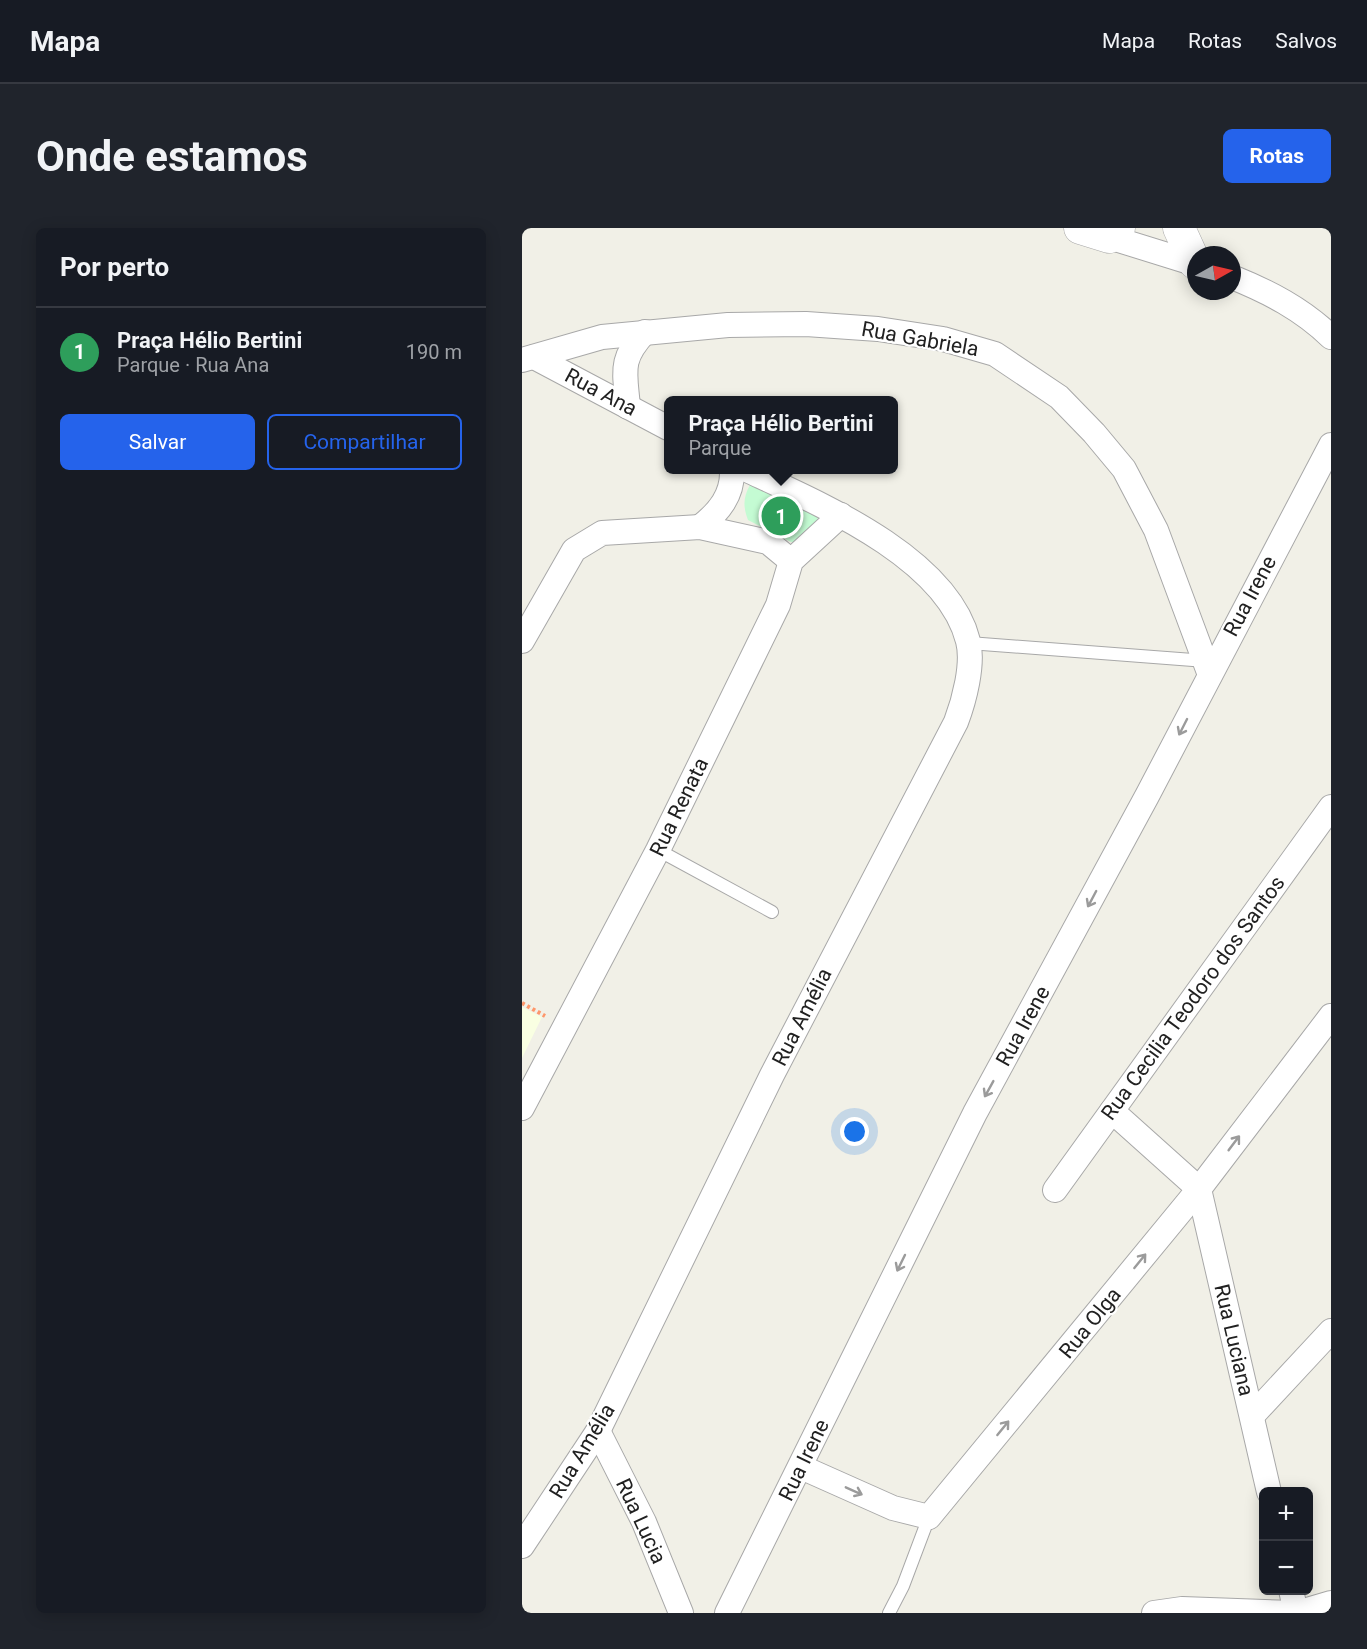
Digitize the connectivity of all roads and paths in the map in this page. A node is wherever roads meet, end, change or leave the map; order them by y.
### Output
1 (1179, 228) edge
2 (1102, 231) edge
3 (1187, 246) edge
4 (1187, 260) edge
5 (1241, 281) edge
6 (645, 332) junction
7 (1331, 337) edge
8 (528, 359) edge
9 (628, 407) junction
10 (664, 425) edge
11 (1331, 445) edge
12 (732, 474) edge
13 (755, 474) edge
14 (842, 515) junction
15 (700, 527) junction
16 (790, 561) junction
17 (522, 641) edge
18 (969, 643) junction
19 (1208, 668) junction
20 (1331, 807) edge
21 (658, 850) junction
22 (772, 912) dead end
23 (1331, 1016) edge
24 (522, 1108) edge
25 (1112, 1110) junction
26 (1199, 1189) junction
27 (1055, 1190) dead end
28 (1331, 1331) edge
29 (1252, 1416) junction
30 (598, 1431) junction
31 (801, 1467) junction
32 (1268, 1487) edge
33 (929, 1516) junction
34 (522, 1546) edge
35 (1292, 1595) edge
36 (1331, 1603) edge
37 (681, 1613) edge
38 (728, 1613) edge
39 (889, 1613) edge
40 (1154, 1613) edge
41 (1296, 1613) edge

1 - 3 street
2 - 4 street
5 - 7 street
6 - 8 street, Rua Gabriela
6 - 9 street
6 - 19 street, Rua Gabriela
8 - 9 street, Rua Ana
9 - 10 street, Rua Ana
11 - 19 street, Rua Irene
12 - 15 street
13 - 14 street
14 - 16 street
14 - 18 street, Rua Amélia
15 - 16 street
15 - 17 street
16 - 21 street, Rua Renata
18 - 19 lane
18 - 30 street, Rua Amélia
19 -> 31 street, Rua Irene
20 - 25 street, Rua Cecilia Teodoro dos Santos
21 - 22 lane
21 - 24 street, Rua Renata
26 -> 23 street, Rua Olga
25 - 26 street
25 - 27 street, Rua Cecilia Teodoro dos Santos
26 - 29 street, Rua Luciana
33 -> 26 street, Rua Olga
28 - 29 street
29 - 32 street, Rua Luciana
30 - 34 street, Rua Amélia
30 - 37 street, Rua Lucia
31 -> 33 street
31 - 38 street, Rua Irene
33 - 39 lane
35 - 41 street
36 - 41 street
40 - 41 street

